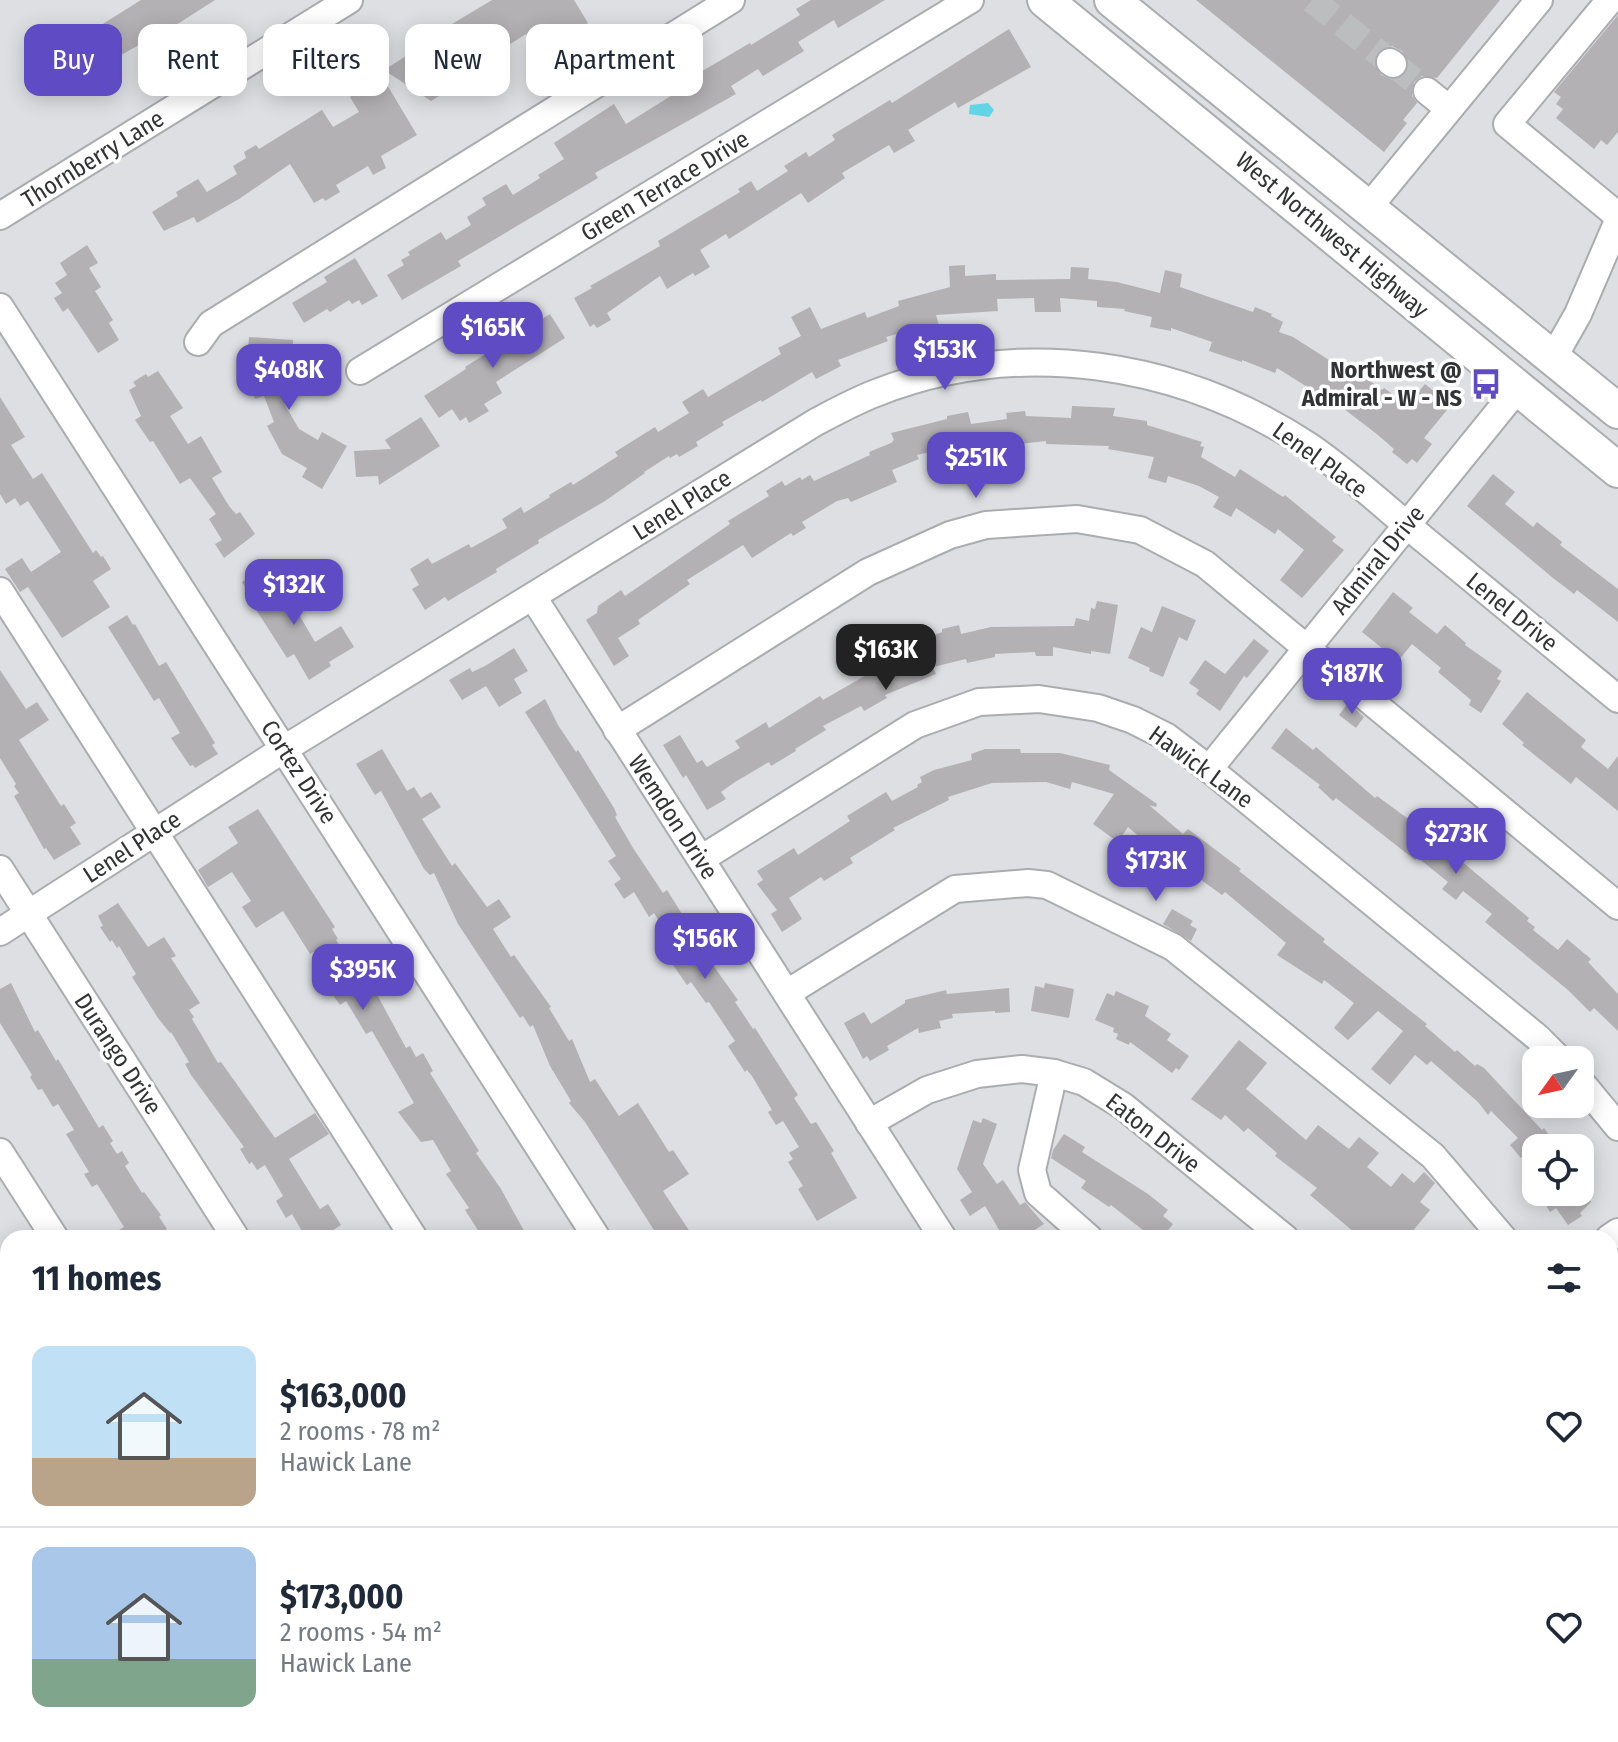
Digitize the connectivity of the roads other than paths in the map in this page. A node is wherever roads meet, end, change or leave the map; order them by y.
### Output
1 (349, 0) edge
2 (731, 0) edge
3 (970, 0) edge
4 (1045, 0) edge
5 (1112, 0) edge
6 (1539, 0) edge
7 (1610, 0) edge
8 (1427, 91) tunnel mouth
9 (1449, 109) junction
10 (1368, 208) junction
11 (0, 216) edge
12 (1618, 218) edge
13 (1339, 241) junction
14 (0, 307) edge
15 (1428, 315) junction
16 (198, 342) dead end
17 (1553, 358) junction
18 (360, 371) dead end
19 (1518, 388) junction
20 (1618, 411) edge
21 (1618, 470) edge
22 (1407, 525) junction
23 (0, 591) edge
24 (533, 597) junction
25 (1307, 648) junction
26 (1618, 699) edge
27 (617, 730) junction
28 (284, 749) junction
29 (1209, 769) junction
30 (154, 833) junction
31 (701, 859) junction
32 (0, 869) edge
33 (1618, 906) edge
34 (28, 914) junction
35 (0, 932) edge
36 (787, 993) junction
37 (1546, 1046) edge
38 (1054, 1073) junction
39 (1594, 1098) edge
40 (869, 1123) junction
41 (1618, 1127) edge
42 (0, 1152) edge
43 (50, 1230) edge
44 (231, 1230) edge
45 (409, 1230) edge
46 (592, 1230) edge
47 (938, 1230) edge
48 (1080, 1230) edge
49 (1275, 1230) edge
50 (1496, 1230) edge

1 - 11 street, Thornberry Lane
2 - 16 street
3 - 18 street, Green Terrace Drive
4 - 13 main road, West Northwest Highway
5 - 10 main road, West Northwest Highway
6 - 9 street
7 - 12 street
8 - 9 street
9 - 10 street
10 - 13 main road
10 - 17 main road, West Northwest Highway
12 - 17 street
13 - 15 main road, West Northwest Highway
14 - 28 street, Cortez Drive
15 - 17 main road
15 - 19 main road, West Northwest Highway
17 - 20 main road, West Northwest Highway
19 - 21 main road, West Northwest Highway
19 - 22 street, Admiral Drive
22 - 24 street, Lenel Place
22 - 25 street, Admiral Drive
22 - 26 street, Lenel Drive
23 - 30 street
24 - 27 street, Wemdon Drive
24 - 28 street, Lenel Place
25 - 27 street
25 - 29 street, Admiral Drive
25 - 33 street
27 - 31 street, Wemdon Drive
28 - 30 street, Lenel Place
28 - 46 street, Cortez Drive
29 - 31 street, Hawick Lane
29 - 37 street, Hawick Lane
30 - 34 street, Lenel Place
30 - 45 street
31 - 36 street, Wemdon Drive
32 - 34 street, Durango Drive
34 - 35 street, Lenel Place
34 - 44 street, Durango Drive
36 - 40 street, Wemdon Drive
36 - 50 street
38 - 40 street, Eaton Drive
38 - 48 street
38 - 49 street, Eaton Drive
39 - 41 street
40 - 47 street, Wemdon Drive
42 - 43 street

